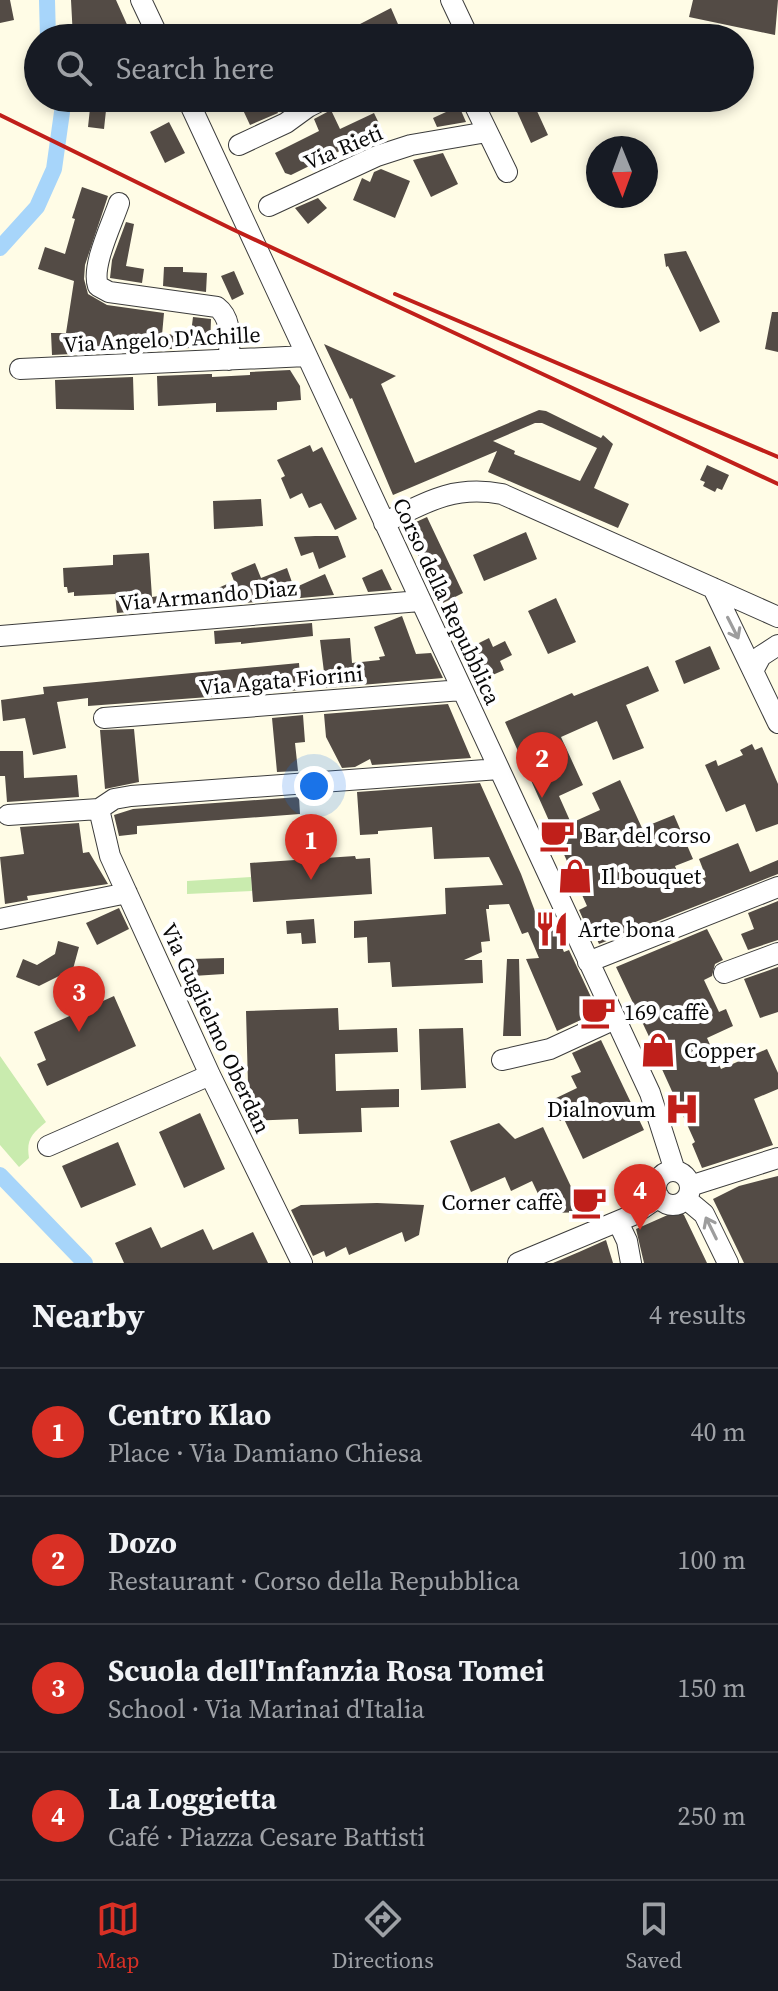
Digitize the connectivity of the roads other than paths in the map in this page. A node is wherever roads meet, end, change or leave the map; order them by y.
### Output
1 (141, 0) edge
2 (451, 0) edge
3 (152, 24) edge
4 (459, 24) edge
5 (194, 112) edge
6 (300, 112) edge
7 (478, 112) edge
8 (487, 132) junction
9 (239, 145) dead end
10 (507, 172) dead end
11 (119, 203) dead end
12 (269, 206) dead end
13 (307, 356) junction
14 (229, 360) junction
15 (20, 369) dead end
16 (384, 523) junction
17 (713, 588) junction
18 (420, 601) junction
19 (778, 617) edge
20 (0, 636) edge
21 (778, 645) edge
22 (754, 669) junction
23 (462, 690) junction
24 (104, 718) dead end
25 (778, 723) edge
26 (499, 769) junction
27 (99, 809) junction
28 (8, 815) dead end
29 (778, 887) edge
30 (127, 893) junction
31 (0, 919) edge
32 (778, 953) edge
33 (588, 962) junction
34 (724, 973) dead end
35 (615, 1019) junction
36 (502, 1060) dead end
37 (210, 1075) junction
38 (48, 1146) dead end
39 (778, 1158) edge
40 (675, 1171) junction
41 (688, 1193) junction
42 (659, 1197) junction
43 (618, 1222) junction
44 (302, 1263) edge
45 (518, 1263) edge
46 (631, 1263) edge
47 (728, 1263) edge

1 - 3 street
2 - 4 street
5 - 13 street, Corso della Repubblica
6 - 9 street
7 - 8 street
8 - 10 street
8 - 12 street, Via Rieti
11 - 14 street
13 - 14 street, Via Angelo D'Achille
13 - 16 street, Corso della Repubblica
14 - 15 street, Via Angelo D'Achille
16 - 17 street
16 - 18 street, Corso della Repubblica
17 - 19 street
17 -> 22 street
18 - 20 street, Via Armando Diaz
18 - 23 street, Corso della Repubblica
21 - 22 street
22 - 25 street
23 - 24 street, Via Agata Fiorini
23 - 26 street, Corso della Repubblica
26 - 27 street
26 - 33 street, Corso della Repubblica
27 - 28 street
27 - 30 street, Via Guglielmo Oberdan
29 - 33 street
30 - 31 street
30 - 37 street, Via Guglielmo Oberdan
32 - 34 street
33 - 35 street, Corso della Repubblica
35 - 36 street
35 - 40 street, Corso della Repubblica
37 - 38 street
37 - 44 street, Via Guglielmo Oberdan
39 - 41 street
40 - 41 street
40 - 42 street
41 - 42 street
47 -> 41 street
42 - 43 street
43 - 45 street
43 - 46 street

